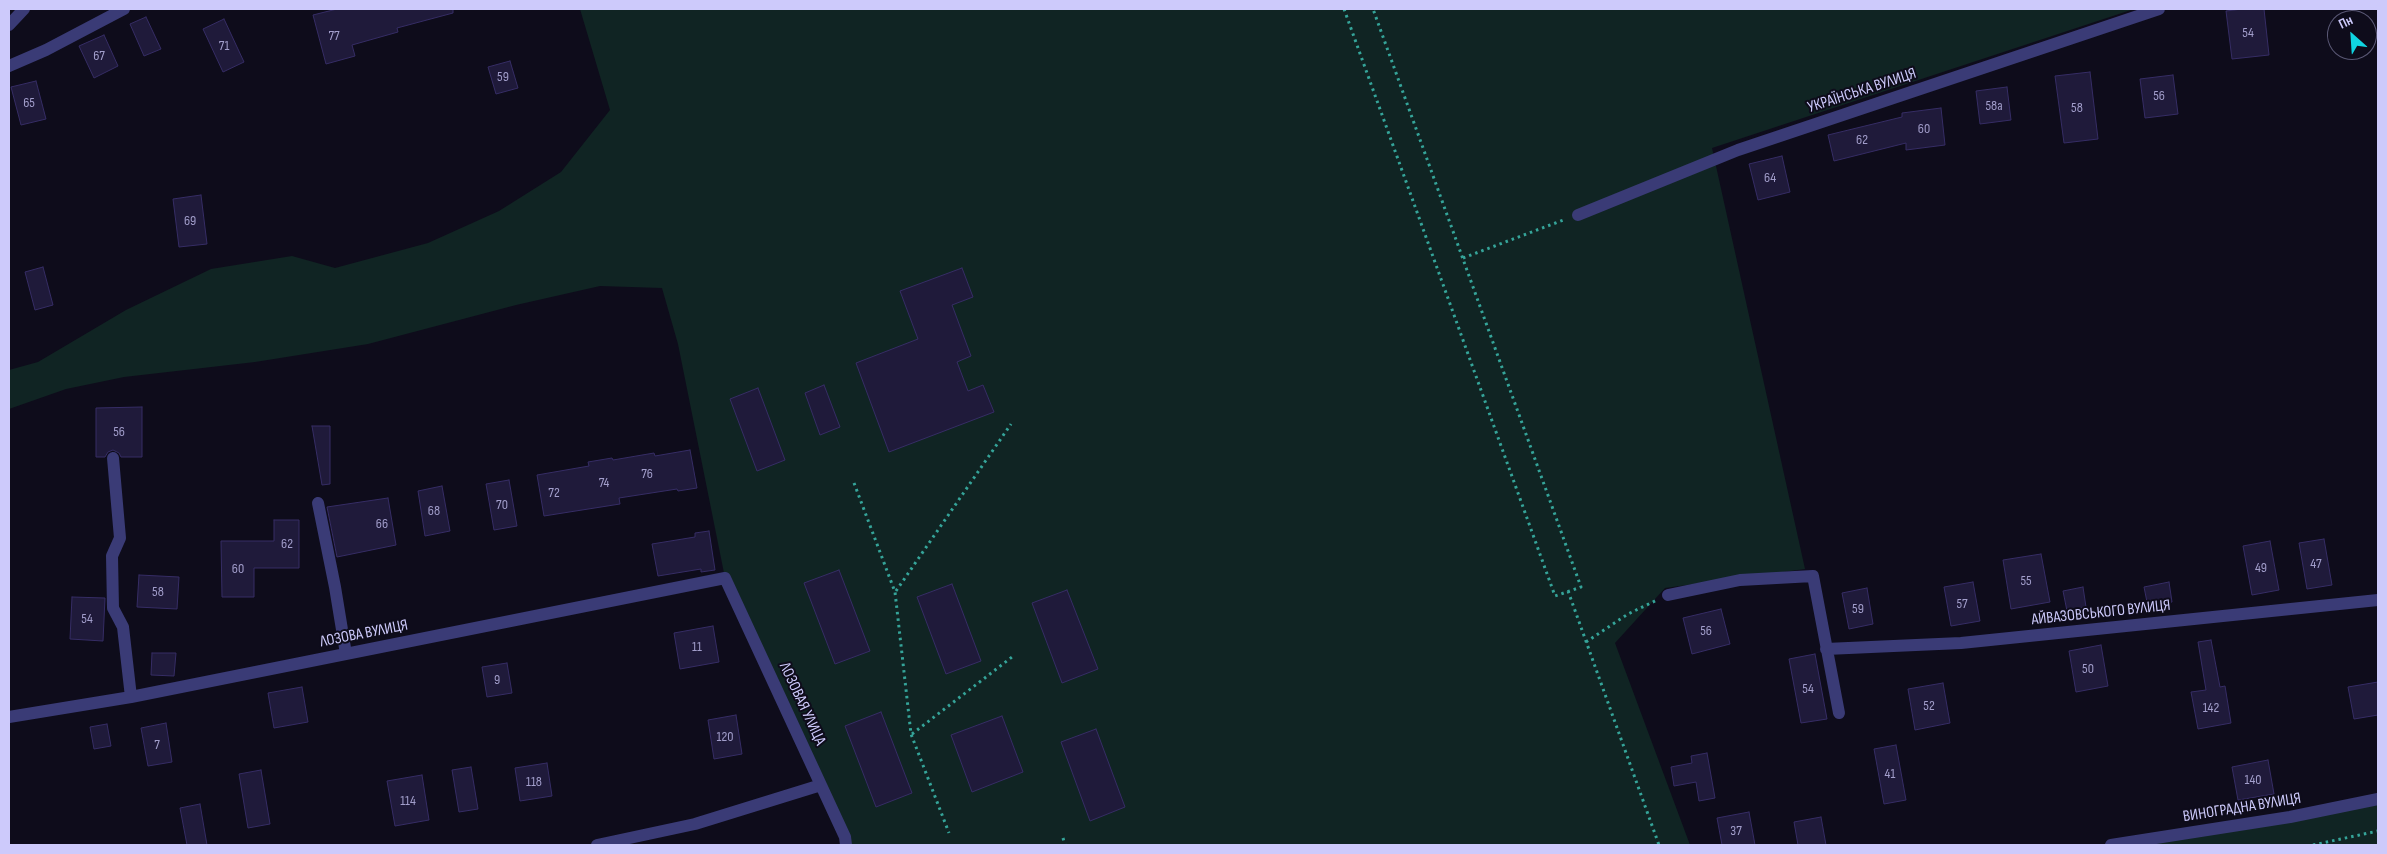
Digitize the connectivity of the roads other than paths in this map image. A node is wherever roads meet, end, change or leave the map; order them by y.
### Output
1 (24, 9) edge
2 (124, 9) edge
3 (2159, 9) edge
4 (9, 25) edge
5 (9, 66) edge
6 (1578, 215) road end
7 (113, 458) dead end
8 (318, 502) dead end
9 (726, 578) joint
10 (1668, 595) road end
11 (2378, 600) edge
12 (1826, 649) junction
13 (346, 654) junction
14 (131, 697) junction
15 (1839, 713) dead end
16 (9, 717) edge
17 (821, 786) junction
18 (2378, 799) edge
19 (598, 845) edge
20 (846, 845) edge
21 (2111, 845) edge

1 - 4 street
2 - 5 street
3 - 6 street, УКРАЇНСЬКА ВУЛИЦЯ
7 - 14 street
8 - 13 street
9 - 13 street, ЛОЗОВА ВУЛИЦЯ
9 - 17 street, ЛОЗОВАЯ УЛИЦА
10 - 12 street
11 - 12 street, АЙВАЗОВСЬКОГО ВУЛИЦЯ
12 - 15 street
13 - 14 street, ЛОЗОВА ВУЛИЦЯ
14 - 16 street, ЛОЗОВА ВУЛИЦЯ
17 - 19 street
17 - 20 street, ЛОЗОВАЯ УЛИЦА
18 - 21 street, ВИНОГРАДНА ВУЛИЦЯ

